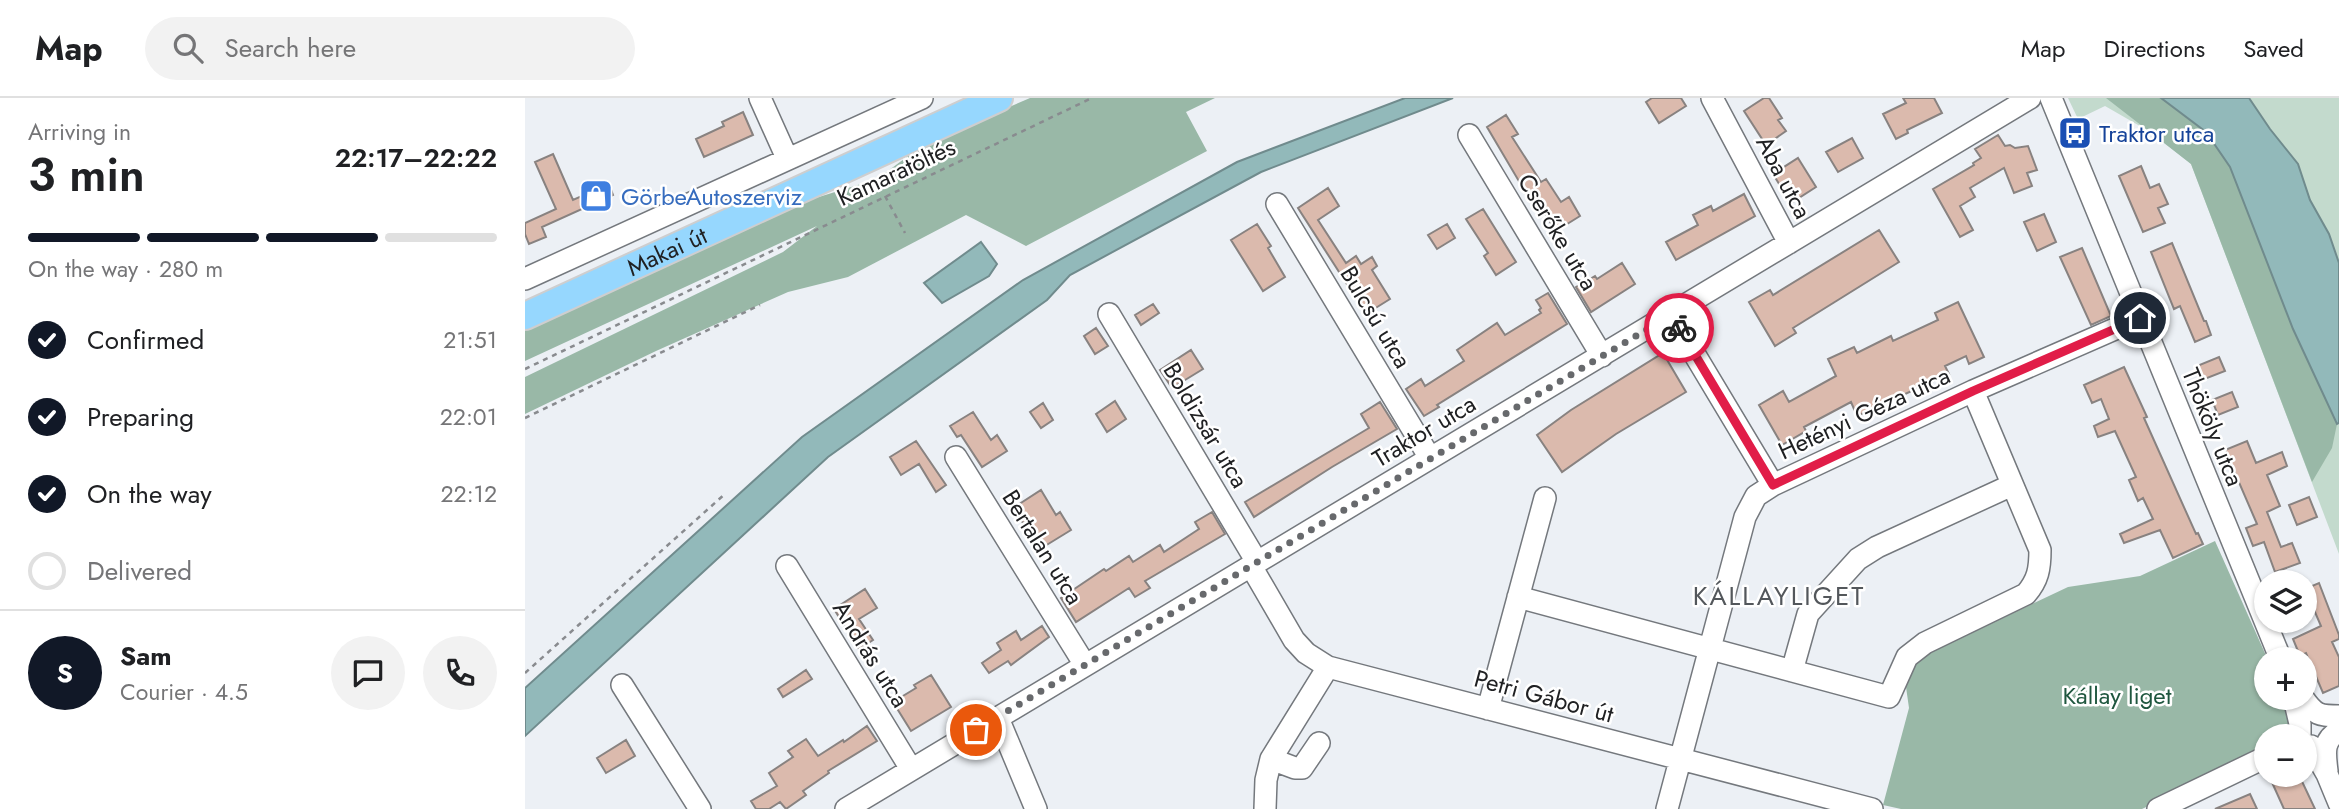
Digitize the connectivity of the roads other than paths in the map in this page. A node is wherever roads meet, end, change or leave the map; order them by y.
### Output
1 (760, 98) edge
2 (922, 98) edge
3 (999, 98) edge
4 (1712, 98) edge
5 (2030, 98) edge
6 (2050, 98) edge
7 (1469, 135) dead end
8 (836, 139) junction
9 (787, 158) junction
10 (849, 167) junction
11 (1277, 204) dead end
12 (1789, 243) junction
13 (525, 279) edge
14 (1109, 314) dead end
15 (1671, 315) junction
16 (525, 316) edge
17 (2140, 318) junction
18 (1602, 356) junction
19 (1973, 391) junction
20 (956, 457) dead end
21 (1430, 458) junction
22 (1773, 485) junction
23 (2012, 485) junction
24 (1545, 498) dead end
25 (1254, 564) junction
26 (787, 566) dead end
27 (1518, 597) junction
28 (2276, 647) edge
29 (1710, 649) junction
30 (1086, 665) junction
31 (1328, 667) junction
32 (1792, 671) junction
33 (622, 685) dead end
34 (1488, 709) junction
35 (998, 718) junction
36 (2317, 742) edge
37 (1319, 743) dead end
38 (1271, 759) junction
39 (1680, 759) junction
40 (2254, 764) edge
41 (911, 769) junction
42 (2339, 803) edge
43 (701, 809) edge
44 (848, 809) edge
45 (1036, 809) edge
46 (1265, 809) edge
47 (1667, 809) edge
48 (1872, 809) edge
49 (2158, 809) edge

1 - 9 street
2 - 8 street, Makai út
3 - 10 main road, Makai út
4 - 12 street, Aba utca
5 - 12 street, Traktor utca
6 - 17 street, Thököly utca
7 - 18 street, Cserőke utca
8 - 9 street, Makai út
8 - 10 street
9 - 13 street, Makai út
10 - 16 main road, Makai út
11 - 21 street, Bulcsú utca
12 - 15 street, Traktor utca
14 - 25 street, Boldizsár utca
15 - 18 street, Traktor utca
15 - 22 street
17 - 19 street, Hetényi Géza utca
17 - 28 street, Thököly utca
18 - 21 street, Traktor utca
19 - 22 street, Hetényi Géza utca
19 - 23 street
20 - 30 street, Bertalan utca
21 - 25 street, Traktor utca
22 - 29 street, Hetényi Géza utca
23 - 32 street
23 - 32 street
24 - 27 street
25 - 30 street, Traktor utca
25 - 31 street, Petri Gábor út
26 - 41 street, András utca
27 - 29 street
27 - 34 street
29 - 32 street
29 - 39 street, Hetényi Géza utca
30 - 35 street, Traktor utca
31 - 34 street, Petri Gábor út
31 - 38 street
33 - 43 street
34 - 39 street, Petri Gábor út
35 - 41 street, Traktor utca
35 - 45 street
36 - 42 street
37 - 38 street
38 - 46 street
39 - 47 street, Hetényi Géza utca
39 - 48 street, Petri Gábor út
40 - 49 street
41 - 44 street, Traktor utca

